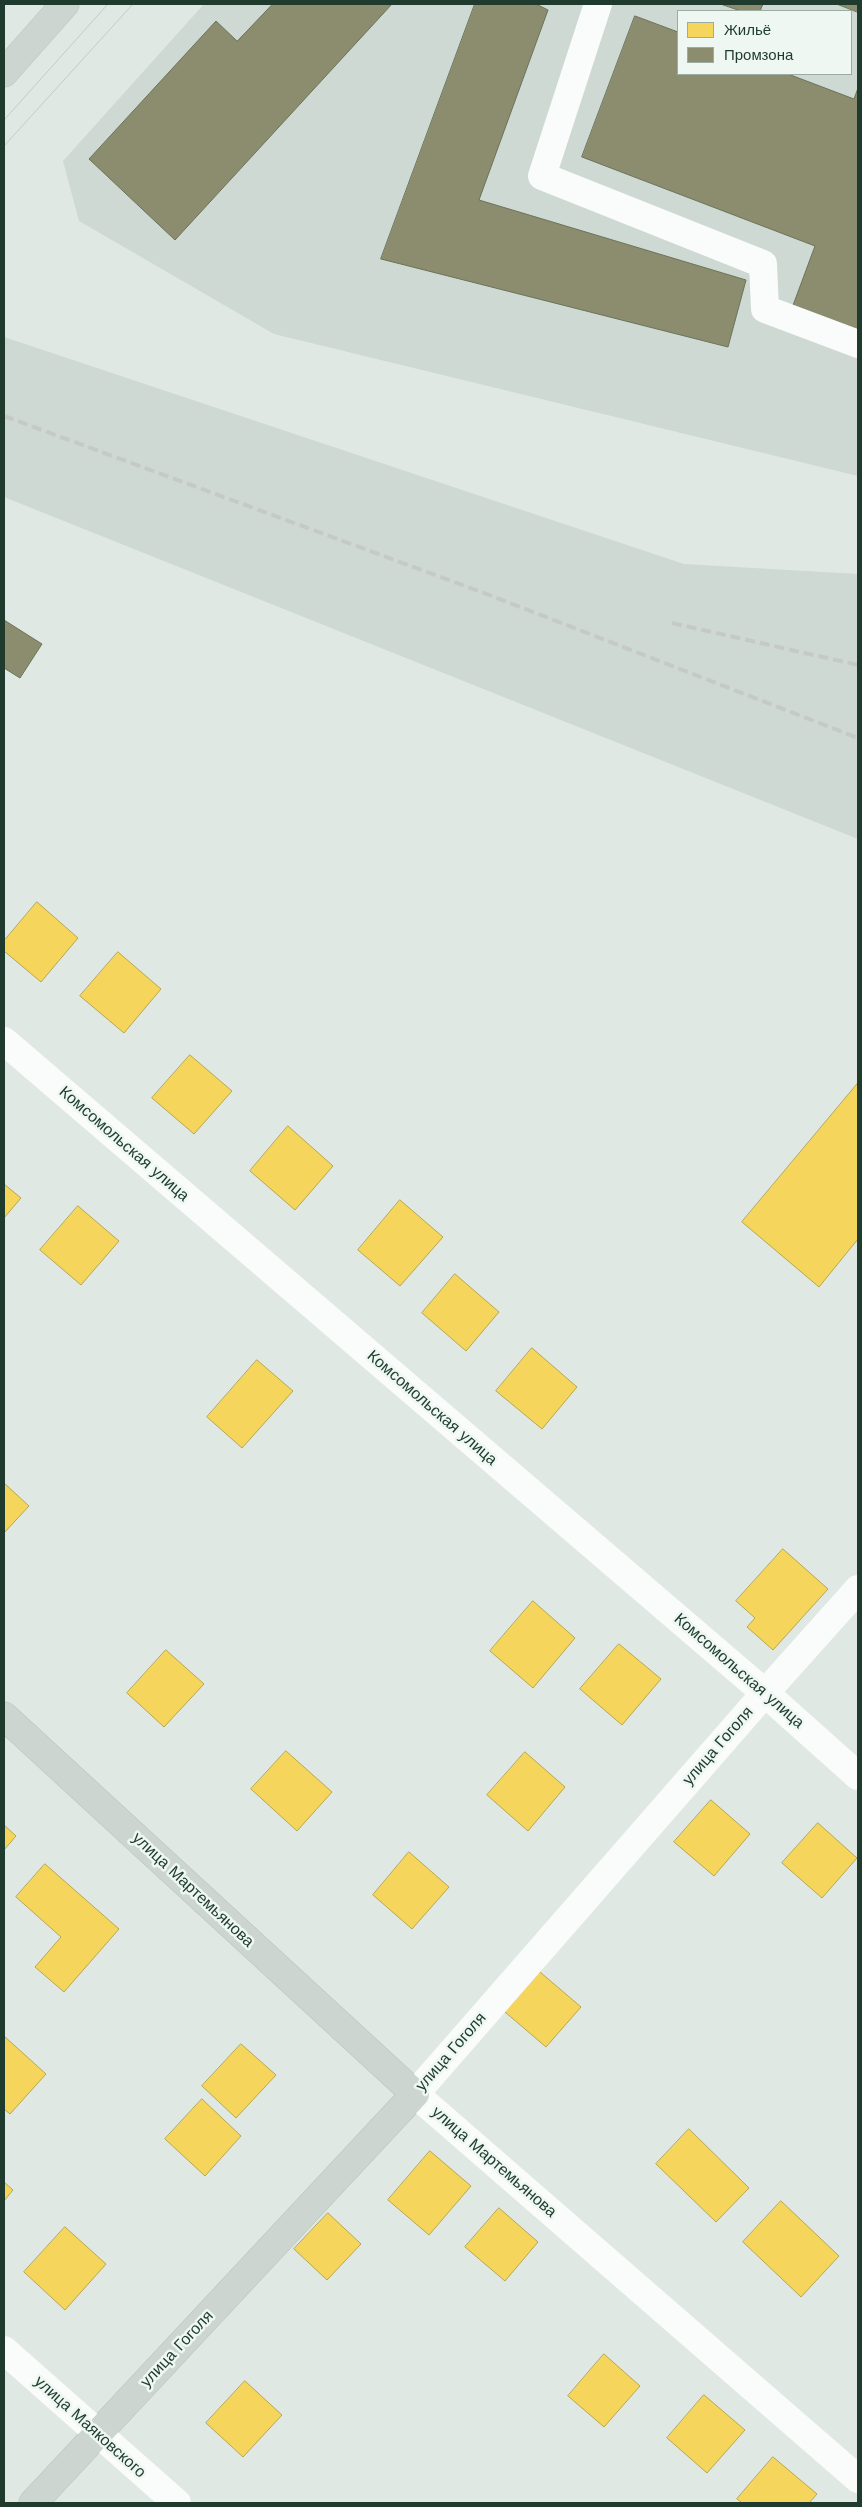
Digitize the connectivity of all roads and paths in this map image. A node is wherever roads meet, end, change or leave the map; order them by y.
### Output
1 (65, 4) edge
2 (598, 4) edge
3 (4, 73) edge
4 (858, 344) edge
5 (4, 1041) edge
6 (858, 1589) edge
7 (764, 1693) junction
8 (4, 1716) edge
9 (858, 1776) edge
10 (415, 2094) junction
11 (4, 2350) edge
12 (98, 2434) junction
13 (858, 2479) edge
14 (33, 2503) edge
15 (177, 2503) edge

1 - 3 main road
2 - 4 street
5 - 7 street, Комсомольская улица
6 - 7 street, улица Гоголя
7 - 9 street, Комсомольская улица
7 - 10 street, улица Гоголя
8 - 10 main road, улица Мартемьянова
10 - 12 main road, улица Гоголя
10 - 13 street, улица Мартемьянова
11 - 12 street, улица Маяковского
12 - 14 main road, улица Гоголя
12 - 15 street, улица Маяковского

